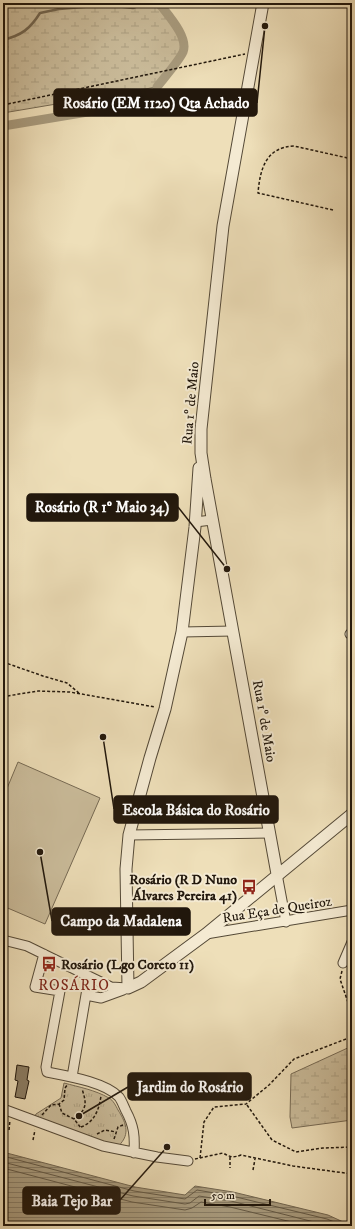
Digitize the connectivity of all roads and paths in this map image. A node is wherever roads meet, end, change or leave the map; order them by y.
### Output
1 (264, 3) edge
2 (254, 52) junction
3 (3, 104) edge
4 (352, 159) edge
5 (333, 210) dead end
6 (201, 429) junction
7 (212, 520) junction
8 (195, 522) junction
9 (233, 631) junction
10 (182, 632) junction
11 (3, 662) edge
12 (80, 694) junction
13 (3, 698) edge
14 (165, 709) junction
15 (352, 814) edge
16 (270, 833) junction
17 (129, 835) junction
18 (278, 874) junction
19 (351, 912) edge
20 (286, 922) junction
21 (206, 934) junction
22 (3, 940) edge
23 (352, 942) edge
24 (44, 954) junction
25 (343, 963) joint
26 (89, 977) junction
27 (128, 988) junction
28 (86, 995) junction
29 (352, 1014) edge
30 (352, 1034) edge
31 (75, 1078) junction
32 (102, 1087) junction
33 (59, 1104) junction
34 (246, 1104) junction
35 (3, 1109) edge
36 (74, 1119) junction
37 (131, 1121) junction
38 (36, 1122) junction
39 (116, 1132) junction
40 (94, 1136) dead end
41 (352, 1147) edge
42 (115, 1149) junction
43 (134, 1153) junction
44 (230, 1157) junction
45 (200, 1158) junction
46 (255, 1158) junction
47 (188, 1161) joint
48 (230, 1168) dead end
49 (253, 1170) dead end
50 (352, 1174) edge

1 - 2 street, Rua 1º de Maio
2 - 3 path
2 - 6 street, Rua 1º de Maio
4 - 5 path
6 - 7 street, Rua 1º de Maio
6 - 8 street
7 - 8 street
7 - 9 street, Rua 1º de Maio
8 - 10 street
9 - 10 street
9 - 16 street, Rua 1º de Maio
10 - 14 street
11 - 12 path
12 - 13 path
12 - 14 path
14 - 17 street
15 - 18 street
16 - 17 street
16 - 18 street, Rua 1º de Maio
17 - 27 street
18 - 20 street
18 - 21 street
19 - 20 street, Rua Eça de Queiroz
20 - 21 street, Rua Eça de Queiroz
21 - 27 street
22 - 24 street
23 - 25 street
24 - 26 street
24 - 31 street
25 - 29 path
26 - 27 street
26 - 28 street
27 - 28 street
28 - 31 street
30 - 34 path
31 - 32 street
31 - 33 path
31 - 36 path
32 - 36 path
32 - 37 street
33 - 36 path
33 - 38 path
34 - 41 path
34 - 45 path
35 - 38 street
37 - 39 path
37 - 43 street
38 - 42 street
39 - 40 path
39 - 42 path
42 - 43 street
43 - 47 street
44 - 45 path
44 - 46 path
44 - 48 path
45 - 47 path
46 - 49 path
46 - 50 path

